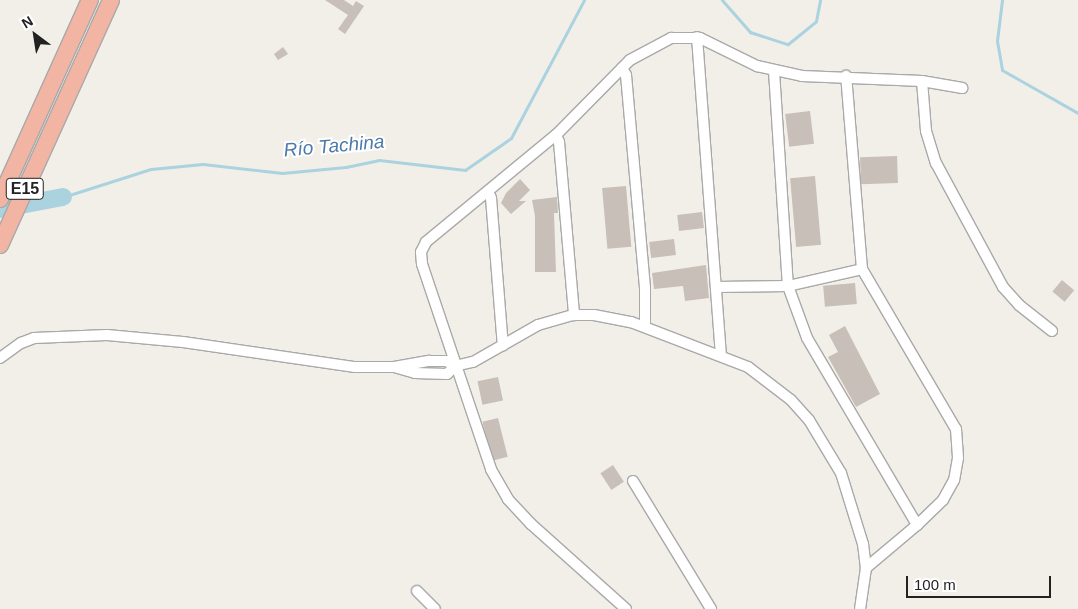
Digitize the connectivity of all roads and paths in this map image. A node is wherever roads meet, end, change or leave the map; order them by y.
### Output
1 (90, 0) edge
2 (111, 0) edge
3 (697, 37) junction
4 (622, 68) junction
5 (774, 70) junction
6 (846, 76) junction
7 (922, 81) junction
8 (53, 85) junction
9 (962, 88) dead end
10 (69, 92) junction
11 (556, 135) junction
12 (488, 191) junction
13 (0, 199) edge
14 (0, 245) edge
15 (862, 269) junction
16 (788, 286) junction
17 (716, 287) junction
18 (574, 315) junction
19 (645, 327) junction
20 (1052, 331) dead end
21 (503, 346) junction
22 (721, 355) junction
23 (0, 358) edge
24 (455, 366) junction
25 (633, 481) dead end
26 (917, 525) junction
27 (866, 568) junction
28 (417, 591) dead end
29 (435, 609) edge
30 (626, 609) edge
31 (711, 609) edge
32 (860, 609) edge

1 - 8 highway, E15
2 - 10 highway, E15
3 - 4 street
3 - 5 street
3 - 17 street
4 - 11 street
4 - 19 street
5 - 6 street
5 - 16 street
6 - 7 street
6 - 15 street
7 - 9 street
7 - 20 street
8 - 10 highway
8 - 13 highway, E15
10 - 14 highway, E15
11 - 12 street
11 - 18 street
12 - 21 street
12 - 24 street
15 - 16 street
15 - 26 street
16 - 17 street
16 - 26 street
17 - 22 street
18 - 19 street
18 - 21 street
19 - 22 street
21 - 24 street
22 - 27 street
23 - 24 street
24 - 30 street
25 - 31 street
26 - 27 street
27 - 32 street
28 - 29 street

